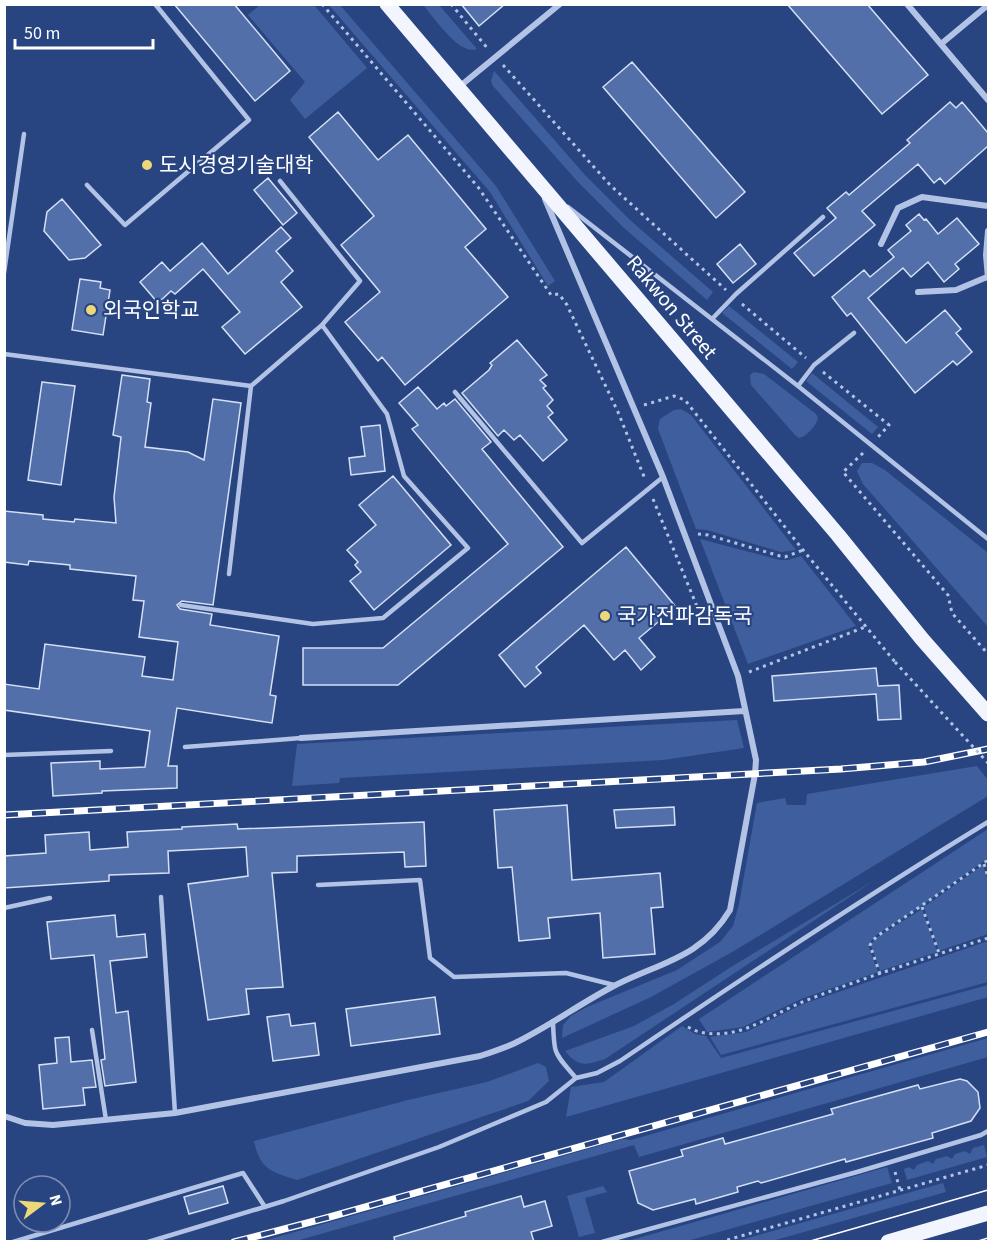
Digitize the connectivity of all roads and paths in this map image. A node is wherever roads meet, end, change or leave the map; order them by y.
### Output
1 (155, 4) edge
2 (322, 4) edge
3 (387, 4) edge
4 (560, 4) edge
5 (907, 4) edge
6 (988, 5) edge
7 (940, 44) junction
8 (458, 87) junction
9 (988, 100) edge
10 (24, 134) dead end
11 (280, 181) dead end
12 (87, 185) dead end
13 (539, 185) junction
14 (988, 206) edge
15 (823, 217) dead end
16 (988, 231) edge
17 (881, 244) dead end
18 (4, 273) edge
19 (988, 279) edge
20 (918, 292) dead end
21 (712, 319) junction
22 (322, 325) junction
23 (854, 333) dead end
24 (4, 354) edge
25 (251, 386) junction
26 (798, 386) junction
27 (455, 392) dead end
28 (633, 408) junction
29 (618, 412) junction
30 (663, 477) junction
31 (649, 489) junction
32 (685, 536) junction
33 (988, 539) edge
34 (803, 550) junction
35 (229, 574) dead end
36 (181, 605) dead end
37 (952, 613) dead end
38 (701, 618) dead end
39 (865, 627) junction
40 (988, 654) edge
41 (738, 676) junction
42 (744, 711) junction
43 (988, 714) edge
44 (302, 738) joint
45 (185, 747) dead end
46 (111, 751) dead end
47 (4, 755) edge
48 (988, 763) edge
49 (988, 822) edge
50 (988, 860) edge
51 (984, 864) junction
52 (988, 877) edge
53 (318, 885) dead end
54 (161, 897) dead end
55 (50, 898) dead end
56 (922, 907) junction
57 (4, 908) edge
58 (988, 938) edge
59 (939, 954) junction
60 (880, 974) junction
61 (614, 986) junction
62 (553, 1021) junction
63 (679, 1021) junction
64 (92, 1030) dead end
65 (576, 1078) junction
66 (175, 1113) junction
67 (4, 1116) edge
68 (106, 1120) junction
69 (988, 1131) edge
70 (892, 1161) junction
71 (988, 1165) edge
72 (900, 1190) junction
73 (265, 1207) junction
74 (988, 1213) edge
75 (13, 1242) edge
76 (148, 1242) edge
77 (602, 1242) edge
78 (720, 1242) edge
79 (888, 1242) edge

1 - 12 lane
2 - 29 path
3 - 8 main road, Rakwon Street
4 - 8 street
5 - 7 street
6 - 7 street
7 - 9 street
8 - 13 main road, Rakwon Street
10 - 18 lane
11 - 22 lane
13 - 21 lane
13 - 28 street
13 - 43 main road, Rakwon Street
14 - 17 street
15 - 21 lane
16 - 19 street
19 - 20 street
21 - 26 lane
22 - 25 lane
22 - 36 lane
23 - 26 lane
24 - 25 lane
25 - 35 lane
26 - 33 lane
27 - 31 lane
28 - 29 path
28 - 30 street
28 - 34 path
29 - 31 path
30 - 31 lane
30 - 32 street
31 - 38 path
32 - 34 path
32 - 41 street
34 - 39 path
37 - 40 path
39 - 41 path
39 - 48 path, bridge
41 - 42 street
42 - 44 street
42 - 61 street
44 - 45 lane
46 - 47 lane
49 - 63 lane
50 - 51 path
51 - 52 path
51 - 56 path
53 - 61 lane
54 - 66 lane
55 - 57 lane
56 - 59 path
56 - 60 path
58 - 59 path
59 - 60 path
60 - 63 path
61 - 62 street
62 - 65 lane
62 - 66 street
63 - 65 lane
64 - 68 lane
65 - 73 lane
66 - 68 street
67 - 68 street
69 - 70 lane
70 - 72 path
70 - 77 lane
71 - 72 path
72 - 78 path
73 - 75 lane
73 - 76 lane
74 - 79 main road

